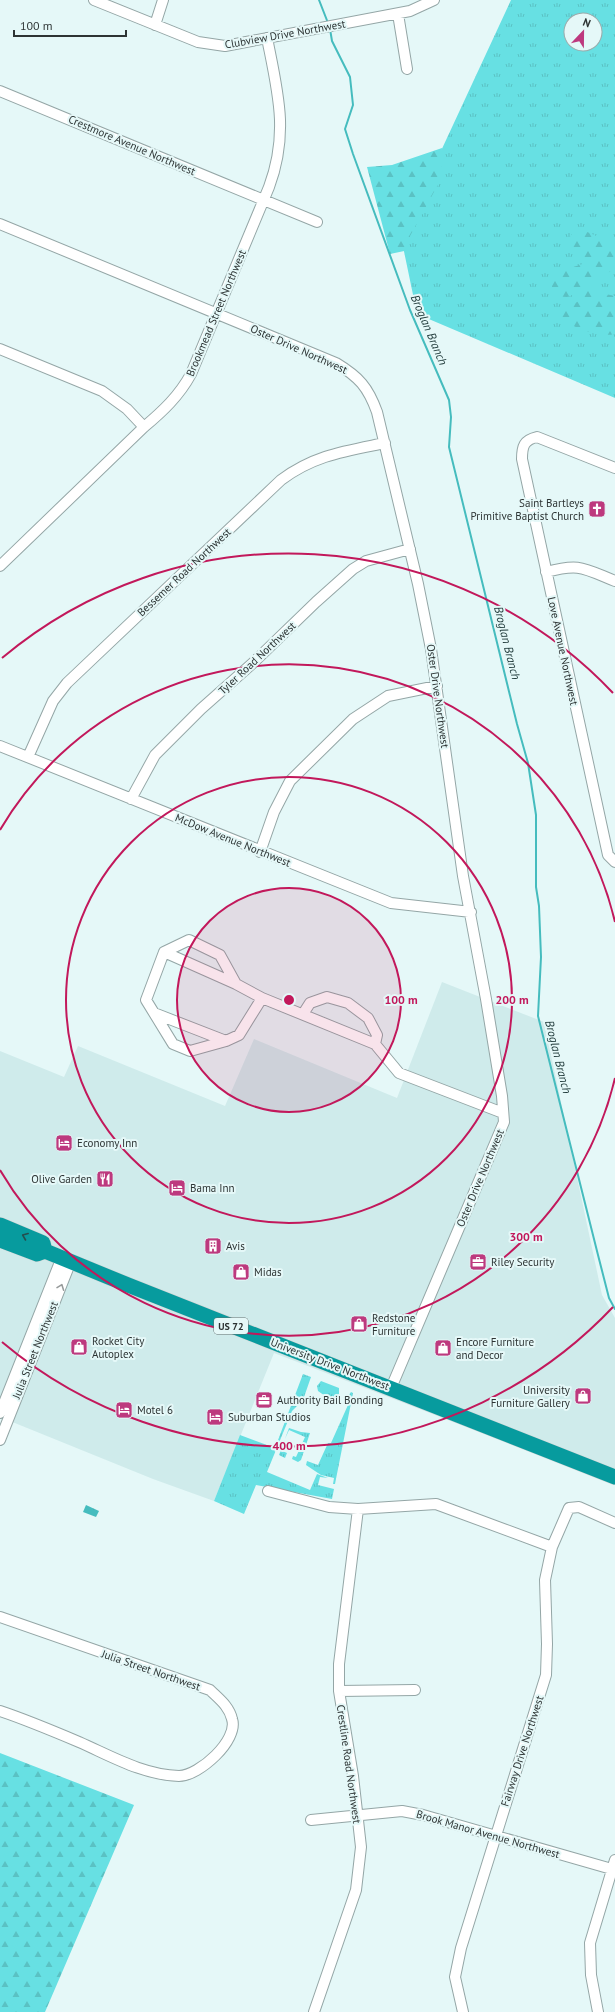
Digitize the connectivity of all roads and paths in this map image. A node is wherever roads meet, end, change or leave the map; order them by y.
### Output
1 (94, 0) edge
2 (163, 0) edge
3 (434, 0) edge
4 (398, 14) junction
5 (155, 25) junction
6 (268, 38) junction
7 (407, 69) dead end
8 (0, 91) edge
9 (263, 200) junction
10 (317, 222) dead end
11 (0, 224) edge
12 (216, 313) junction
13 (0, 349) edge
14 (144, 427) junction
15 (385, 444) junction
16 (615, 468) edge
17 (410, 549) junction
18 (0, 566) edge
19 (546, 572) junction
20 (615, 581) edge
21 (437, 686) junction
22 (0, 746) edge
23 (28, 757) junction
24 (131, 799) junction
25 (260, 852) junction
26 (615, 862) edge
27 (471, 912) junction
28 (164, 952) junction
29 (236, 984) junction
30 (262, 998) junction
31 (154, 1013) junction
32 (303, 1014) junction
33 (226, 1041) junction
34 (375, 1044) junction
35 (503, 1114) junction
36 (0, 1225) edge
37 (0, 1240) edge
38 (45, 1251) junction
39 (66, 1259) junction
40 (391, 1388) junction
41 (0, 1413) edge
42 (0, 1440) edge
43 (615, 1477) edge
44 (268, 1491) dead end
45 (358, 1509) junction
46 (615, 1523) edge
47 (552, 1547) junction
48 (0, 1616) edge
49 (339, 1690) junction
50 (415, 1690) dead end
51 (0, 1711) edge
52 (357, 1815) junction
53 (311, 1820) dead end
54 (495, 1836) junction
55 (614, 1866) edge
56 (314, 2012) edge
57 (463, 2012) edge
58 (598, 2012) edge

1 - 5 street, Clubview Drive Northwest
2 - 5 street
3 - 4 street, Clubview Drive Northwest
4 - 6 street, Clubview Drive Northwest
4 - 7 street
5 - 6 street, Clubview Drive Northwest
6 - 9 street, Brookmead Street Northwest
8 - 9 street, Crestmore Avenue Northwest
9 - 10 street, Crestmore Avenue Northwest
9 - 12 street, Brookmead Street Northwest
11 - 12 street, Oster Drive Northwest
12 - 14 street, Brookmead Street Northwest
12 - 15 street, Oster Drive Northwest
13 - 14 street
14 - 18 street, Brookmead Street Northwest
15 - 17 street, Oster Drive Northwest
15 - 23 street, Bessemer Road Northwest
16 - 19 street, Love Avenue Northwest
17 - 21 street, Oster Drive Northwest
17 - 24 street, Tyler Road Northwest
19 - 20 street
19 - 26 street, Love Avenue Northwest
21 - 25 street
21 - 27 street, Oster Drive Northwest
22 - 23 street, McDow Avenue Northwest
23 - 24 street, McDow Avenue Northwest
24 - 25 street, McDow Avenue Northwest
25 - 27 street, McDow Avenue Northwest
27 - 35 street, Oster Drive Northwest
28 - 29 street
28 - 29 street
28 - 31 street
29 - 30 street
30 - 32 street
30 - 33 street
31 - 33 street
31 - 33 street
32 - 34 street
32 - 34 street
34 - 35 street
35 - 40 street, Oster Drive Northwest
38 -> 36 highway, University Drive Northwest / US 72
37 - 38 highway, University Drive Northwest / US 72
38 - 39 highway, University Drive Northwest / US 72
39 - 40 highway, University Drive Northwest / US 72
39 - 41 street, Julia Street Northwest
42 -> 39 street, Julia Street Northwest
40 - 43 highway, University Drive Northwest / US 72
44 - 45 street
45 - 47 street
45 - 49 street, Crestline Road Northwest
46 - 47 street, Fairway Drive Northwest
47 - 54 street, Fairway Drive Northwest
48 - 51 street, Julia Street Northwest
49 - 50 street
49 - 52 street, Crestline Road Northwest
52 - 53 street, Brook Manor Avenue Northwest
52 - 54 street, Brook Manor Avenue Northwest
52 - 56 street, Crestline Road Northwest
54 - 55 street, Brook Manor Avenue Northwest
54 - 57 street, Fairway Drive Northwest
55 - 58 street

